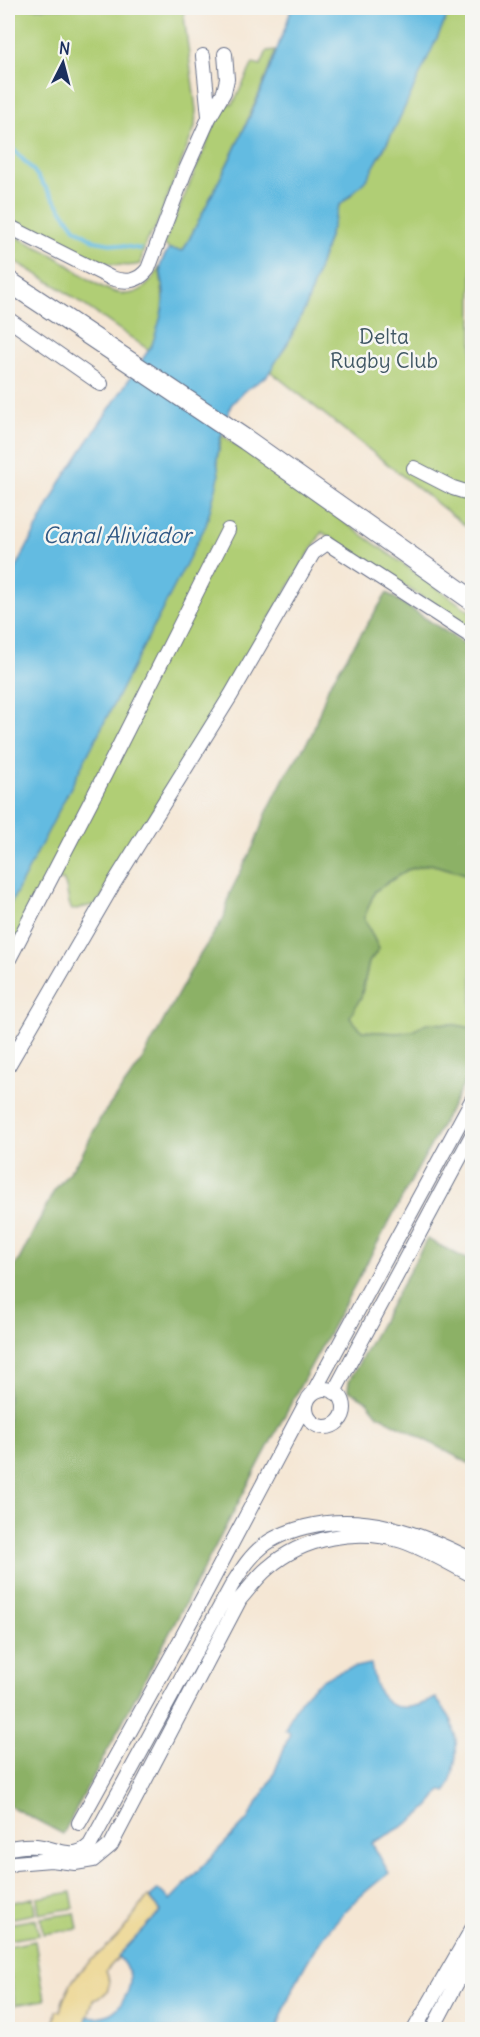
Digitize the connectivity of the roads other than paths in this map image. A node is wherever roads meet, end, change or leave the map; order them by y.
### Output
1 (209, 118) junction
2 (8, 226) edge
3 (8, 267) edge
4 (8, 281) edge
5 (8, 319) edge
6 (127, 352) junction
7 (101, 384) dead end
8 (251, 436) junction
9 (414, 468) dead end
10 (472, 494) edge
11 (228, 530) dead end
12 (472, 585) edge
13 (472, 600) edge
14 (472, 637) edge
15 (8, 961) edge
16 (8, 1066) edge
17 (470, 1109) edge
18 (472, 1135) edge
19 (334, 1392) junction
20 (309, 1398) junction
21 (305, 1527) junction
22 (264, 1544) junction
23 (309, 1545) junction
24 (472, 1560) edge
25 (274, 1563) junction
26 (472, 1575) edge
27 (79, 1823) dead end
28 (8, 1848) edge
29 (8, 1866) edge
30 (472, 1929) edge
31 (472, 1954) edge
32 (414, 2030) edge
33 (432, 2030) edge

1 - 1 street
1 - 2 street
3 - 6 main road
4 - 6 main road
5 - 7 street
6 - 8 main road
8 - 12 main road
8 - 13 main road
9 - 10 street
11 - 15 street
14 - 16 street
17 - 20 street
18 - 19 street
19 - 20 street
19 - 20 street
20 - 27 street
21 - 22 street
21 - 23 street
21 - 24 street
22 - 25 street
22 - 28 street
23 - 25 street
23 - 26 street
25 - 29 street
30 - 32 street
31 - 33 street

